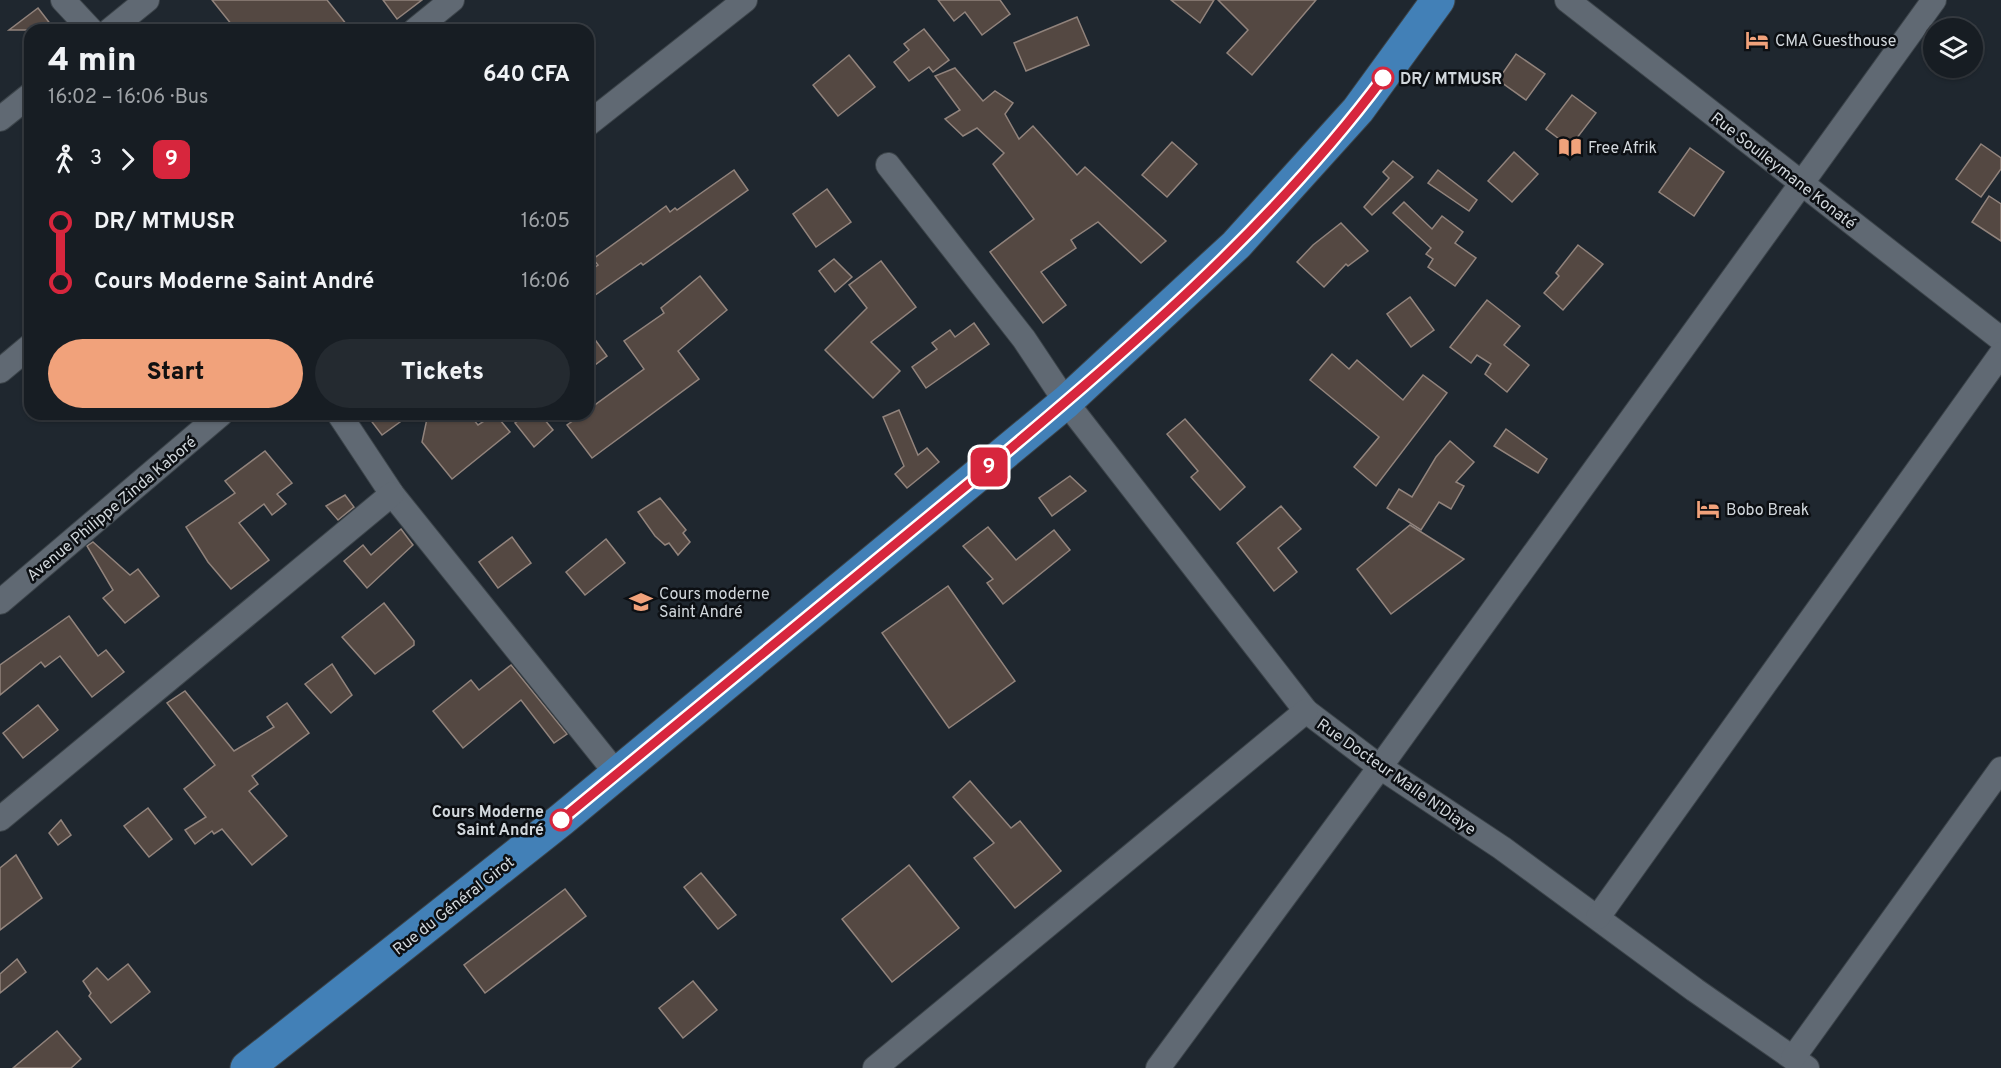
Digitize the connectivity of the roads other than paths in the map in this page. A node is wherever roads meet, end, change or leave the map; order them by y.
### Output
1 (63, 0) edge
2 (147, 0) edge
3 (452, 0) edge
4 (745, 0) edge
5 (1438, 0) edge
6 (1567, 0) edge
7 (1934, 0) edge
8 (85, 24) edge
9 (117, 24) edge
10 (422, 24) edge
11 (24, 100) edge
12 (0, 119) edge
13 (594, 119) edge
14 (888, 165) dead end
15 (1800, 183) junction
16 (2001, 339) edge
17 (24, 351) edge
18 (2001, 354) edge
19 (0, 371) edge
20 (1066, 402) junction
21 (215, 420) edge
22 (343, 420) edge
23 (392, 494) junction
24 (0, 602) edge
25 (1306, 711) junction
26 (1380, 767) junction
27 (2001, 770) edge
28 (617, 774) junction
29 (0, 819) edge
30 (1598, 918) junction
31 (1800, 1063) edge
32 (247, 1068) edge
33 (875, 1068) edge
34 (1158, 1068) edge

1 - 8 street
2 - 9 street
3 - 10 street
4 - 13 street
5 - 20 highway, Rue du Général Girot
6 - 15 street, Rue Soulleymane Konaté
7 - 15 street
11 - 12 street
14 - 20 street, Rue Docteur Malle N'Diaye
15 - 16 street, Rue Soulleymane Konaté
15 - 26 street
17 - 19 street
18 - 30 street
20 - 25 street, Rue Docteur Malle N'Diaye
20 - 28 highway, Rue du Général Girot
21 - 24 street, Avenue Philippe Zinda Kaboré
22 - 23 street
23 - 28 street
23 - 29 street
25 - 26 street, Rue Docteur Malle N'Diaye
25 - 33 street
26 - 30 street, Rue Docteur Malle N'Diaye
26 - 34 street
27 - 31 street
28 - 32 highway, Rue du Général Girot
30 - 31 street, Rue Docteur Malle N'Diaye

